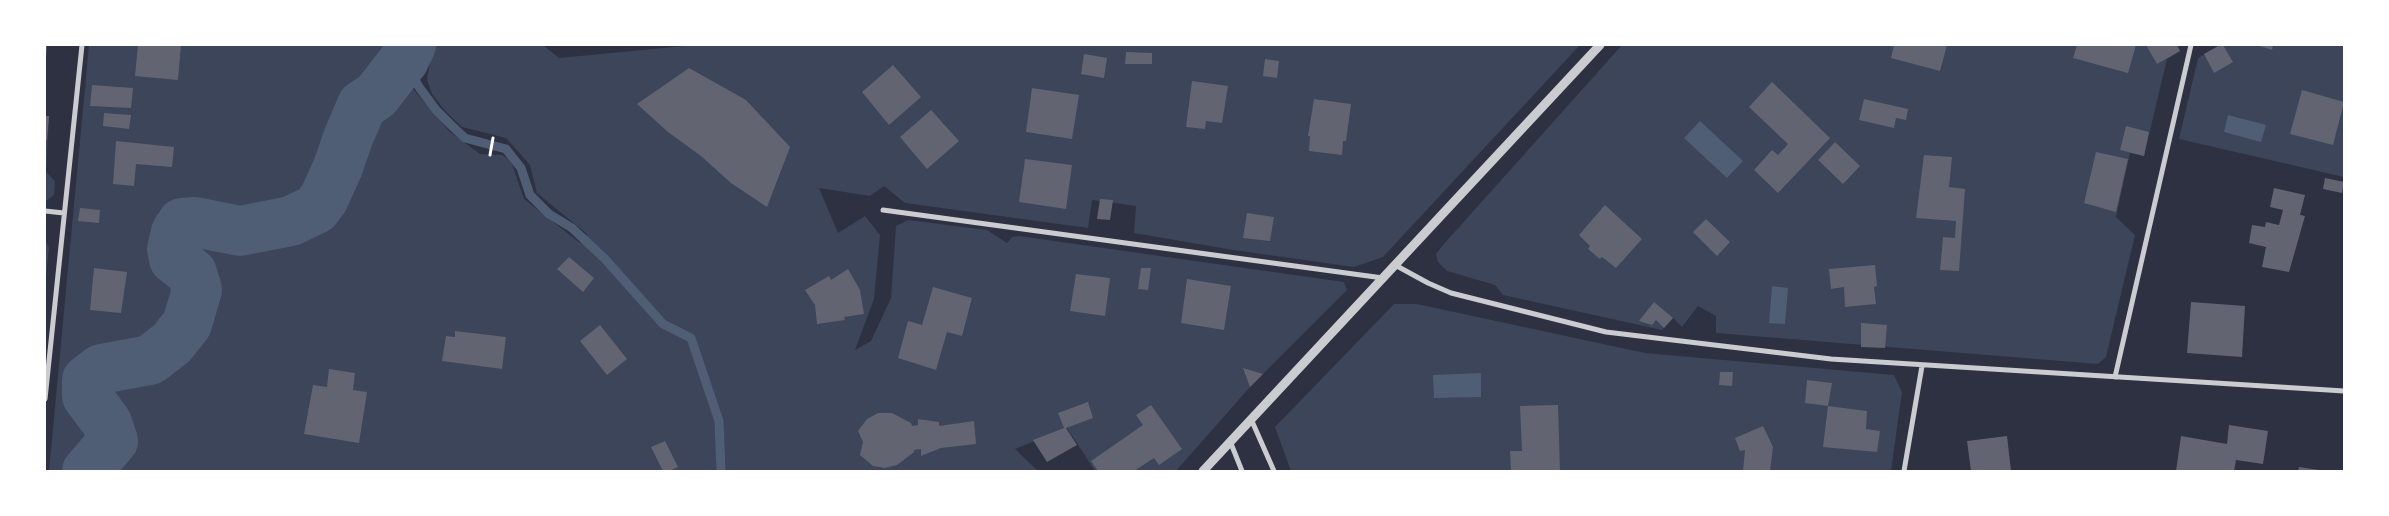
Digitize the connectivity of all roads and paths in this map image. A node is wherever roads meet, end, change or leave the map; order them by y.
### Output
1 (82, 45) edge
2 (1600, 45) edge
3 (2191, 45) edge
4 (493, 138) dead end
5 (490, 156) dead end
6 (883, 210) dead end
7 (45, 211) edge
8 (64, 213) junction
9 (1395, 265) junction
10 (1383, 278) junction
11 (1922, 366) junction
12 (2115, 377) junction
13 (2344, 391) edge
14 (45, 399) edge
15 (1250, 418) junction
16 (1230, 440) junction
17 (1203, 471) edge
18 (1242, 471) edge
19 (1274, 471) edge
20 (1904, 471) edge

1 - 8 street
2 - 9 street
3 - 12 street
4 - 5 path
6 - 10 street
7 - 8 street
8 - 14 street
9 - 10 street
9 - 11 street
10 - 15 street
11 - 12 street
11 - 20 street
12 - 13 street
15 - 16 street
15 - 19 street
16 - 17 street
16 - 18 street

